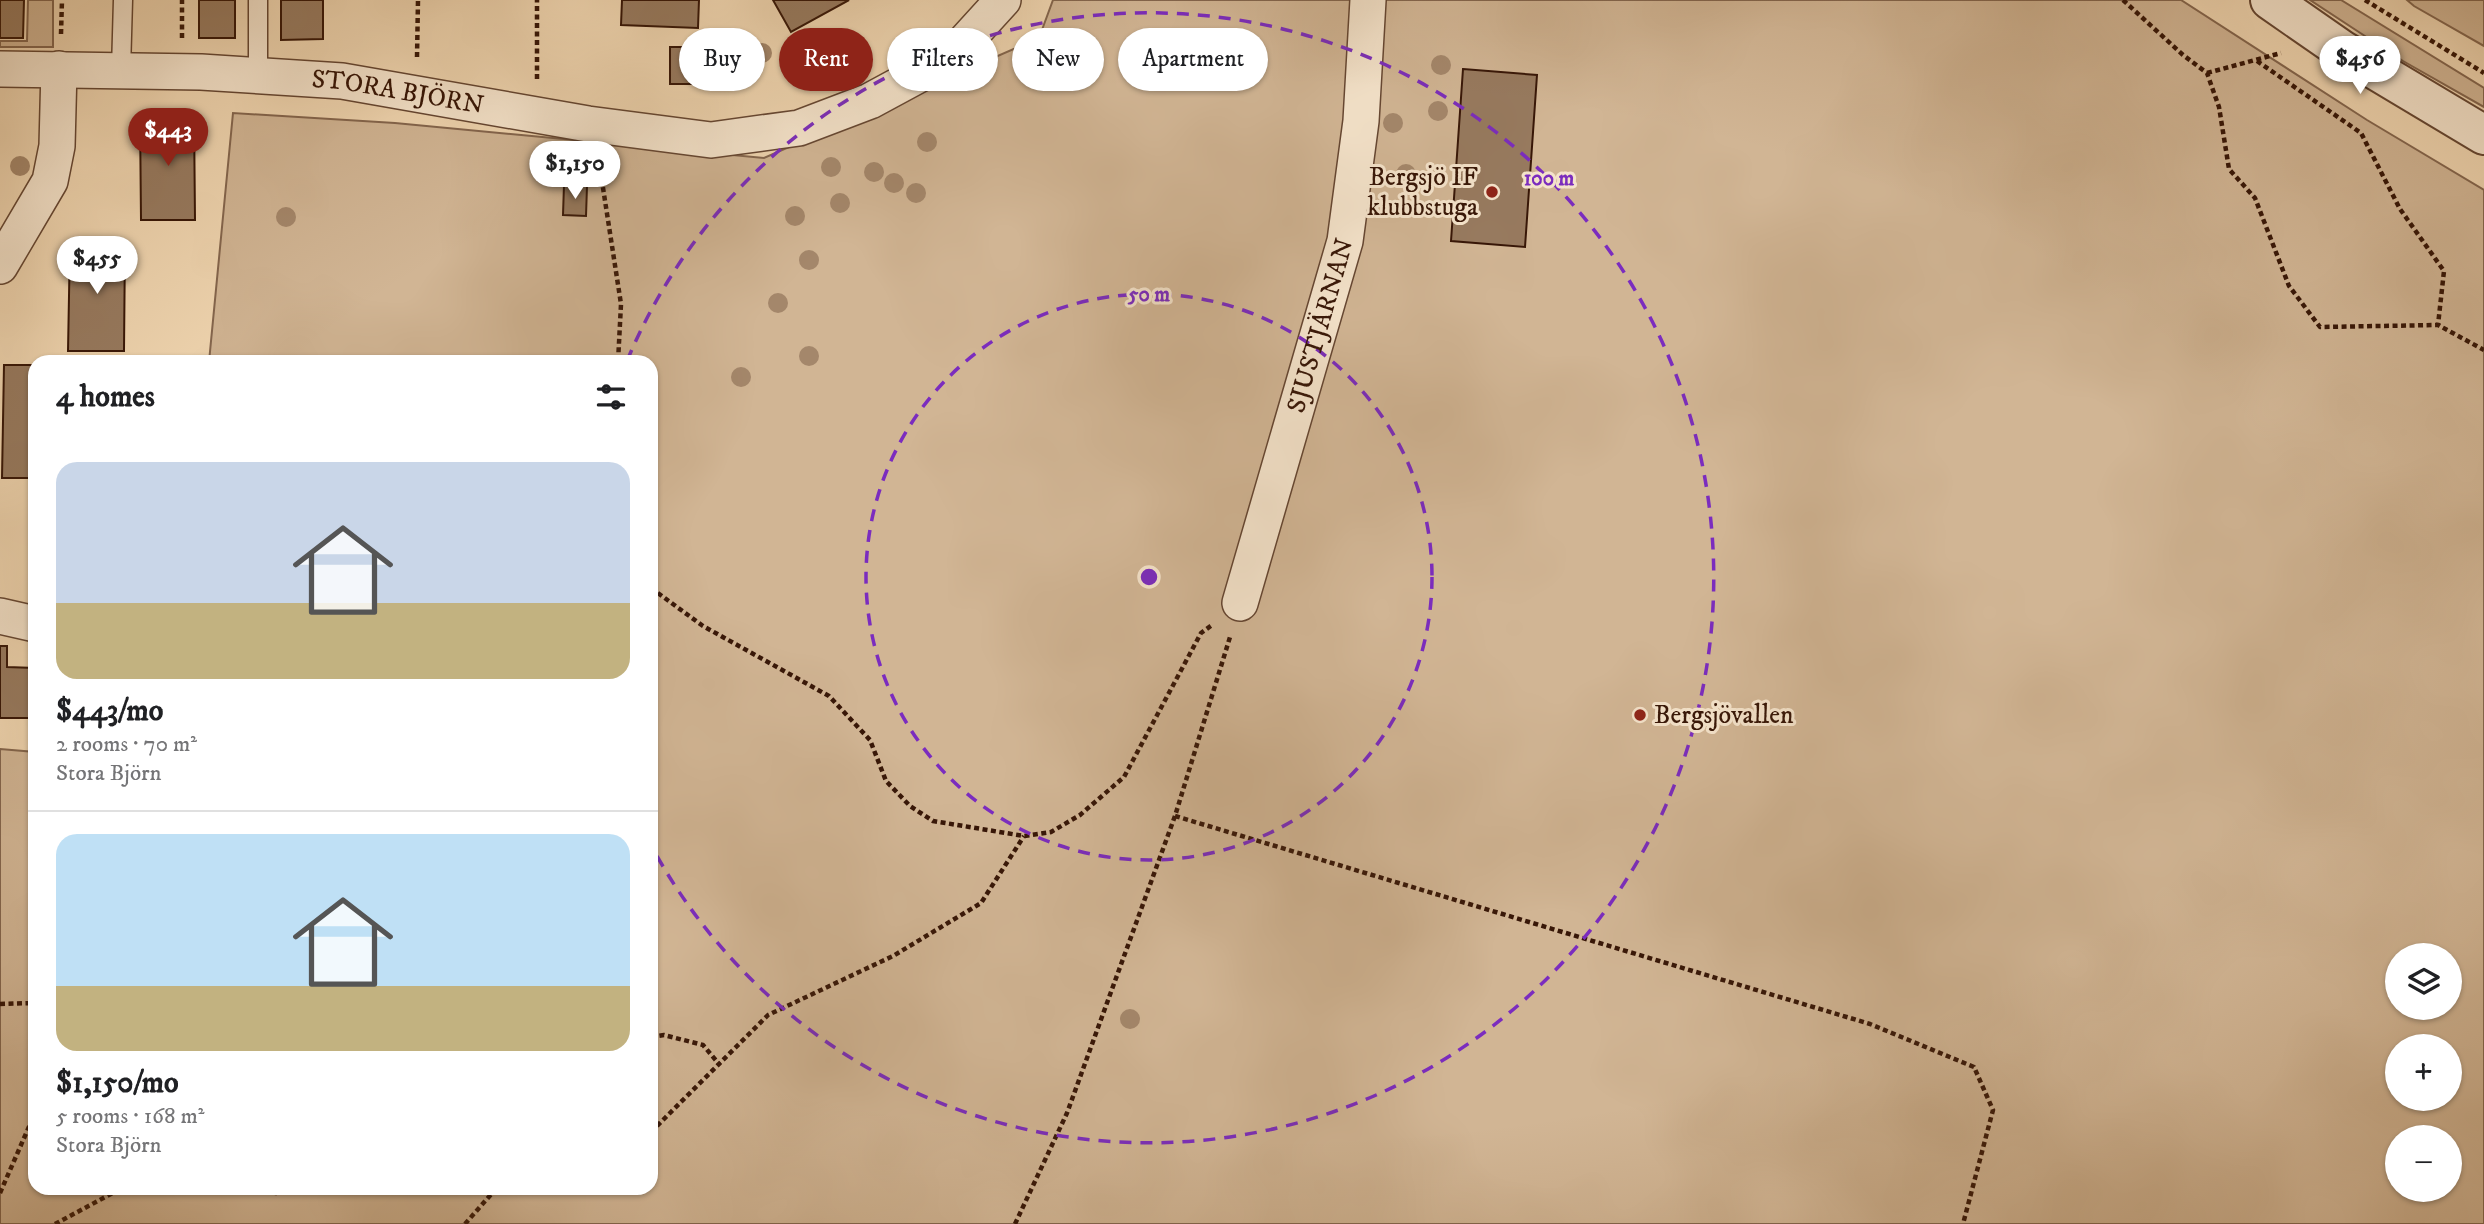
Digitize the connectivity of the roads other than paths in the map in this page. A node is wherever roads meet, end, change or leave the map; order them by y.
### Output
1 (122, 0) edge
2 (258, 0) edge
3 (1003, 0) edge
4 (1368, 0) edge
5 (2270, 0) edge
6 (60, 54) junction
7 (0, 69) edge
8 (121, 71) junction
9 (258, 76) junction
10 (2484, 135) edge
11 (0, 266) edge
12 (1240, 603) road end
13 (0, 616) edge
14 (28, 622) edge

1 - 8 lane
2 - 9 lane
3 - 9 street, STORA BJÖRN
4 - 12 street, SJUSTJÄRNAN
5 - 10 street
6 - 7 street, STORA BJÖRN
6 - 8 street, STORA BJÖRN
6 - 11 street
8 - 9 street, STORA BJÖRN
13 - 14 street

